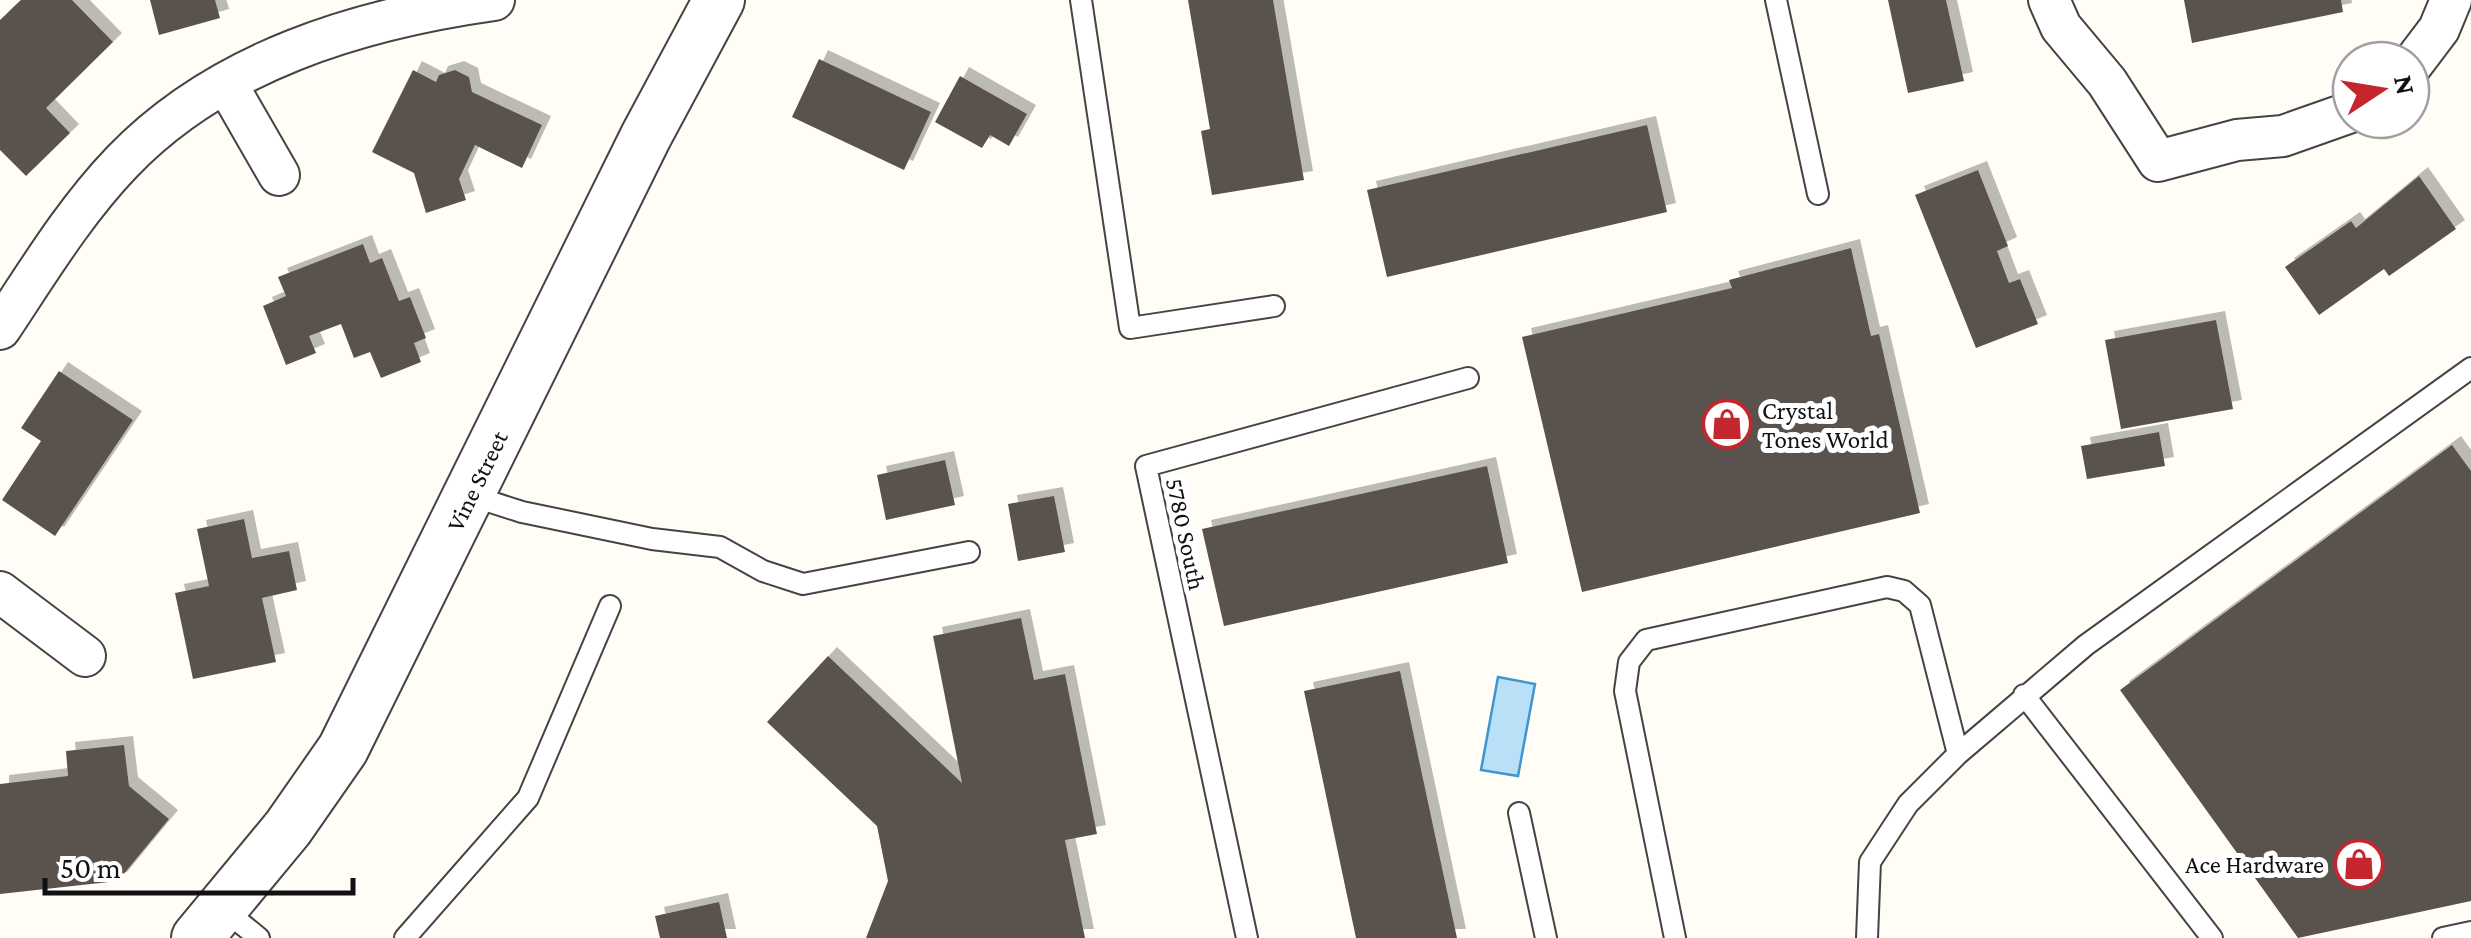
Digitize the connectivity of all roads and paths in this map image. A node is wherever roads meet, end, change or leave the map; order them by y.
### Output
1 (494, 0) edge
2 (719, 0) edge
3 (1081, 0) edge
4 (1776, 0) edge
5 (2048, 0) edge
6 (2451, 0) edge
7 (2431, 40) edge
8 (226, 83) junction
9 (2331, 119) edge
10 (279, 175) dead end
11 (1818, 194) dead end
12 (1274, 306) dead end
13 (0, 329) edge
14 (2471, 368) edge
15 (1468, 378) dead end
16 (469, 495) junction
17 (969, 552) dead end
18 (0, 592) edge
19 (610, 606) dead end
20 (85, 656) dead end
21 (2024, 695) junction
22 (1958, 754) junction
23 (1518, 813) dead end
24 (226, 928) edge
25 (2471, 932) edge
26 (405, 938) edge
27 (1246, 938) edge
28 (1546, 938) edge
29 (1675, 938) edge
30 (1867, 938) edge
31 (2212, 938) edge
32 (2443, 938) edge

1 - 8 street
2 - 16 street, Vine Street
3 - 12 lane
4 - 11 lane
5 - 9 street
6 - 7 street
8 - 10 street
8 - 13 street
14 - 21 lane
15 - 27 lane, 5780 South
16 - 17 lane
16 - 24 street, Vine Street
18 - 20 street
19 - 26 lane
21 - 22 lane
21 - 31 lane
22 - 29 lane
22 - 30 lane
23 - 28 lane
25 - 32 lane

